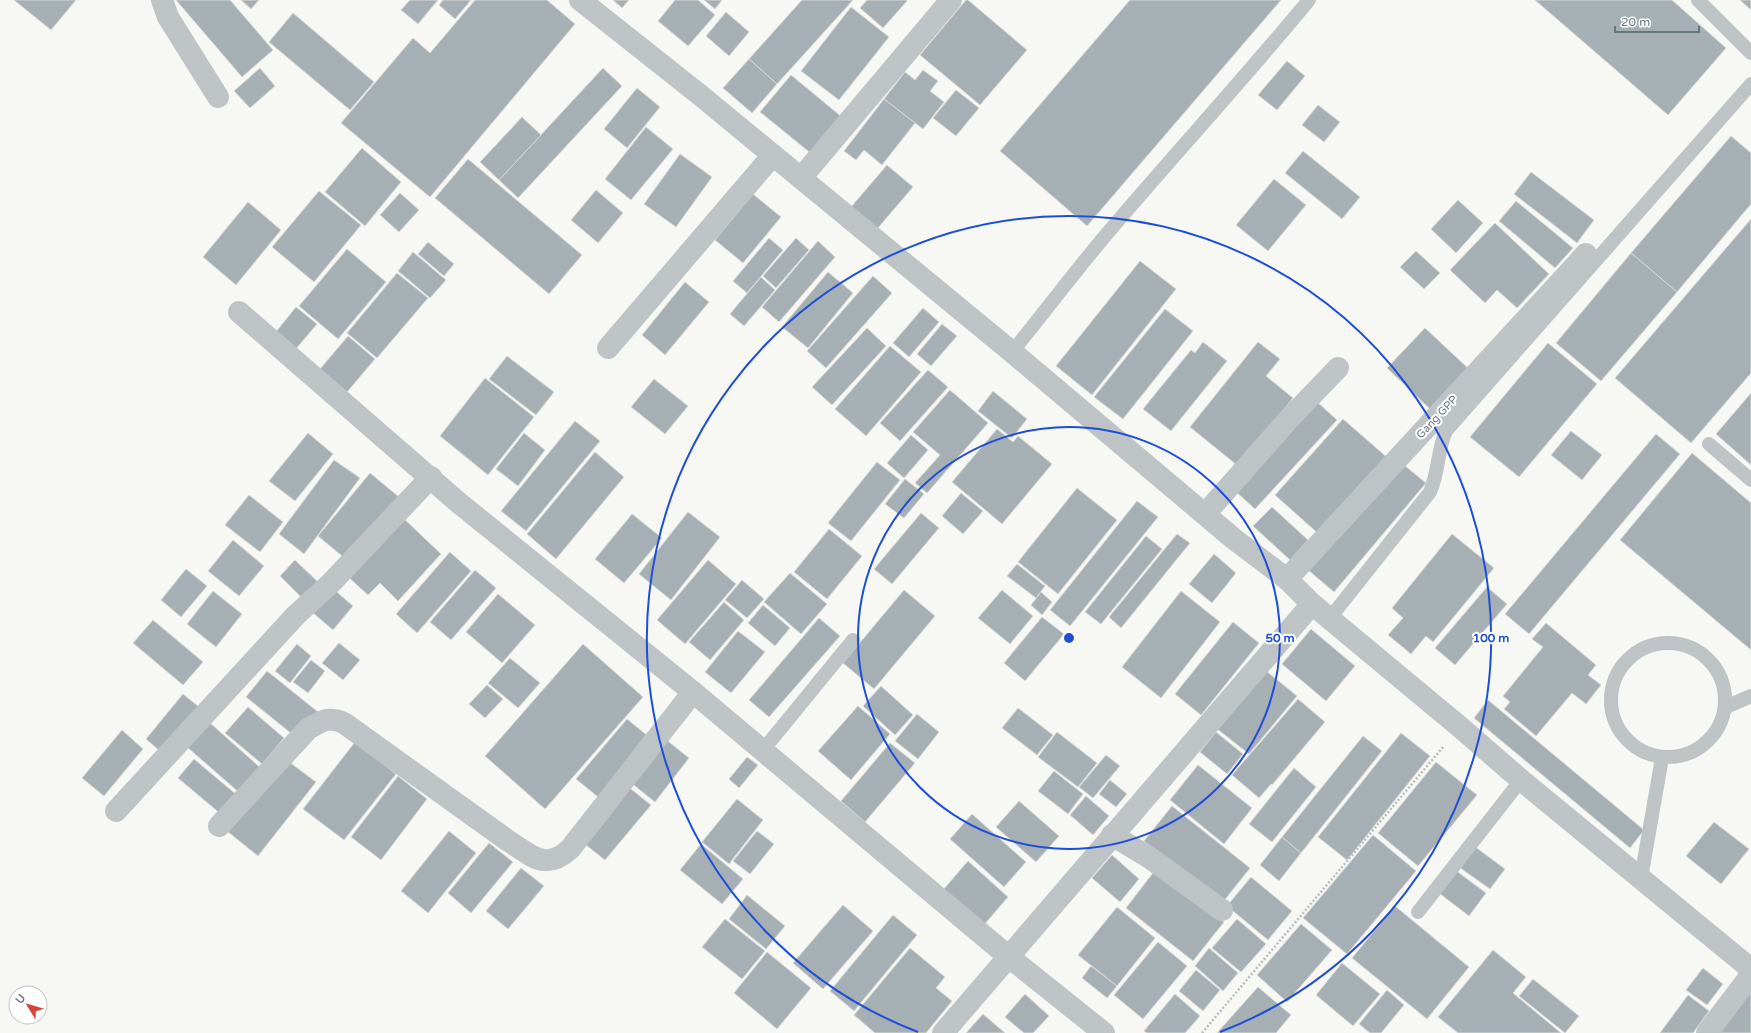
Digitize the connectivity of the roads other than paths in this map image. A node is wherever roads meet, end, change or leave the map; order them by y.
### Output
1 (162, 0) edge
2 (580, 0) edge
3 (951, 0) edge
4 (1309, 0) edge
5 (1698, 0) edge
6 (1751, 53) edge
7 (1751, 84) edge
8 (218, 97) dead end
9 (773, 155) junction
10 (801, 178) junction
11 (1586, 254) dead end
12 (239, 312) dead end
13 (608, 348) dead end
14 (1012, 352) junction
15 (1338, 368) dead end
16 (1709, 444) dead end
17 (431, 477) junction
18 (1751, 480) edge
19 (1205, 514) junction
20 (1287, 580) junction
21 (1312, 604) junction
22 (1330, 618) junction
23 (853, 640) dead end
24 (693, 692) junction
25 (1751, 696) edge
26 (1726, 707) junction
27 (763, 750) junction
28 (1662, 758) junction
29 (1521, 780) junction
30 (116, 811) dead end
31 (219, 826) dead end
32 (1112, 835) junction
33 (1641, 878) junction
34 (1222, 910) dead end
35 (1418, 912) dead end
36 (1009, 957) junction
37 (1751, 969) edge
38 (1751, 975) edge
39 (943, 1033) edge
40 (1104, 1033) edge
41 (1707, 1033) edge

1 - 8 street
2 - 9 street
3 - 10 street
4 - 14 lane
5 - 6 lane
7 - 22 lane
9 - 10 street
9 - 13 street
10 - 14 street
11 - 20 street, Gang GPP
12 - 17 street
14 - 19 street
15 - 19 street
16 - 18 lane
17 - 24 street
17 - 30 street
19 - 20 street
20 - 21 street
21 - 22 street
21 - 32 street
22 - 29 street
23 - 27 lane
24 - 27 street
24 - 31 street
25 - 26 lane
26 - 28 lane
26 - 28 lane
27 - 36 street
28 - 33 lane
29 - 33 street
29 - 35 lane
32 - 34 street
32 - 36 street
33 - 37 street
36 - 39 street
36 - 40 street
38 - 41 street

